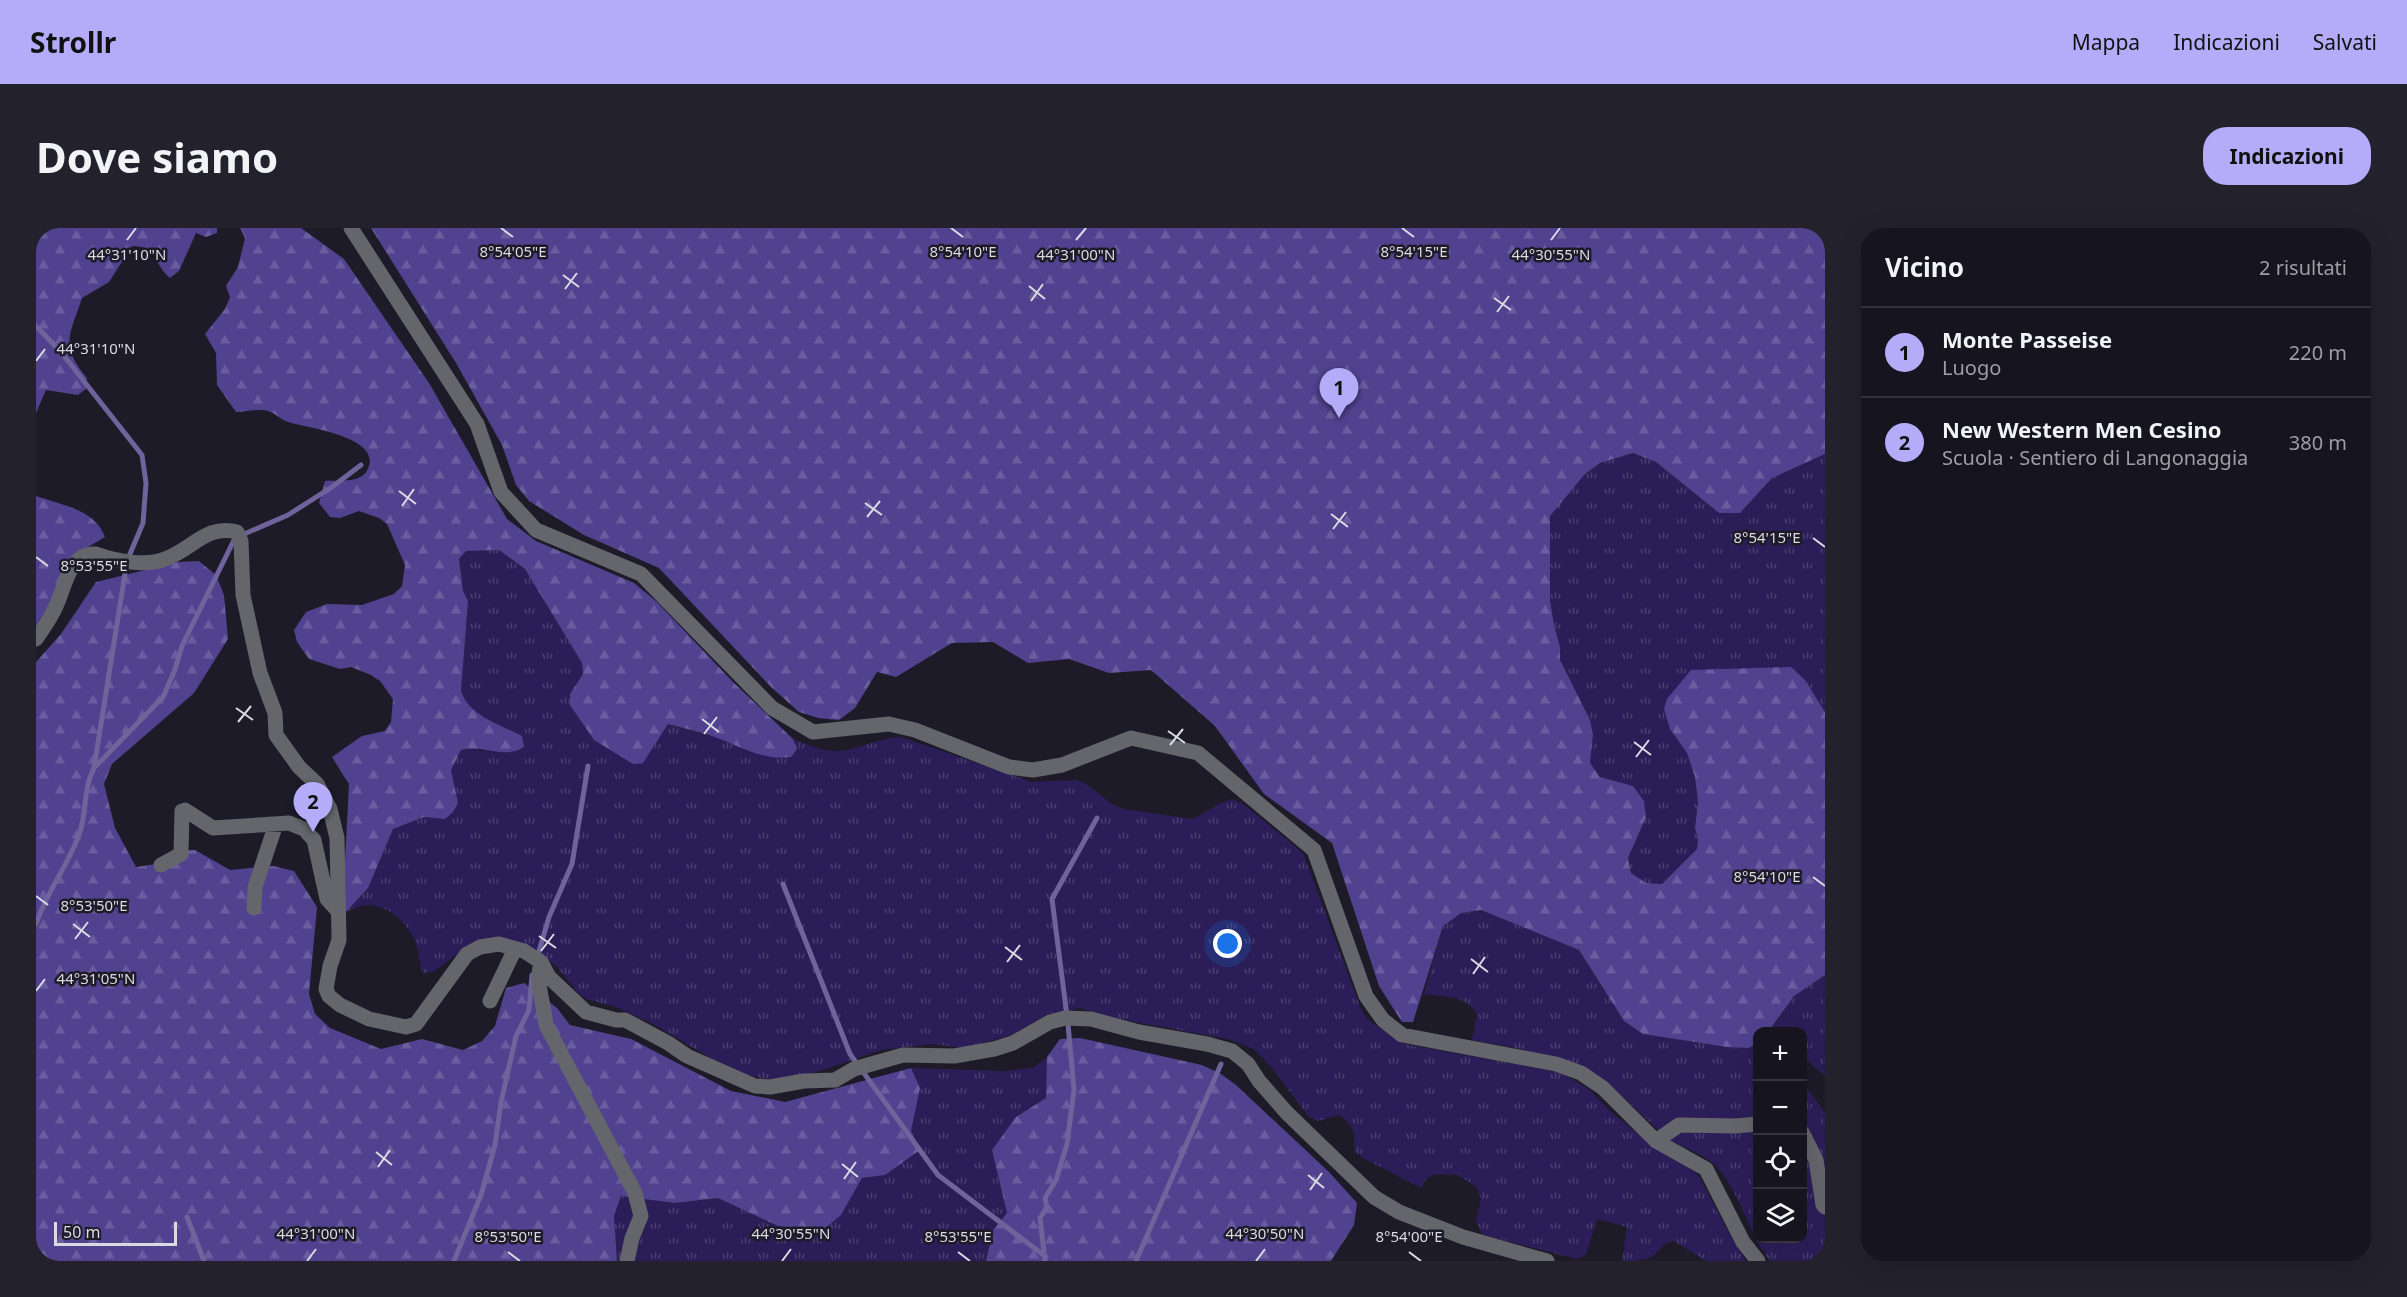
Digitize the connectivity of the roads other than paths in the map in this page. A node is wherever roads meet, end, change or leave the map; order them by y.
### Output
1 (351, 228) edge
2 (36, 639) edge
3 (276, 824) junction
4 (161, 865) dead end
5 (254, 908) dead end
6 (337, 910) junction
7 (515, 948) junction
8 (541, 962) junction
9 (490, 1001) dead end
10 (1753, 1124) edge
11 (1805, 1135) edge
12 (1656, 1142) junction
13 (1825, 1207) edge
14 (627, 1261) edge
15 (1547, 1261) edge
16 (1758, 1261) edge

1 - 12 street
2 - 6 street
3 - 4 street
3 - 5 street
3 - 6 street
6 - 7 street
7 - 8 street
7 - 9 street
8 - 14 street
8 - 15 street
10 - 12 street
11 - 13 street
12 - 16 street

